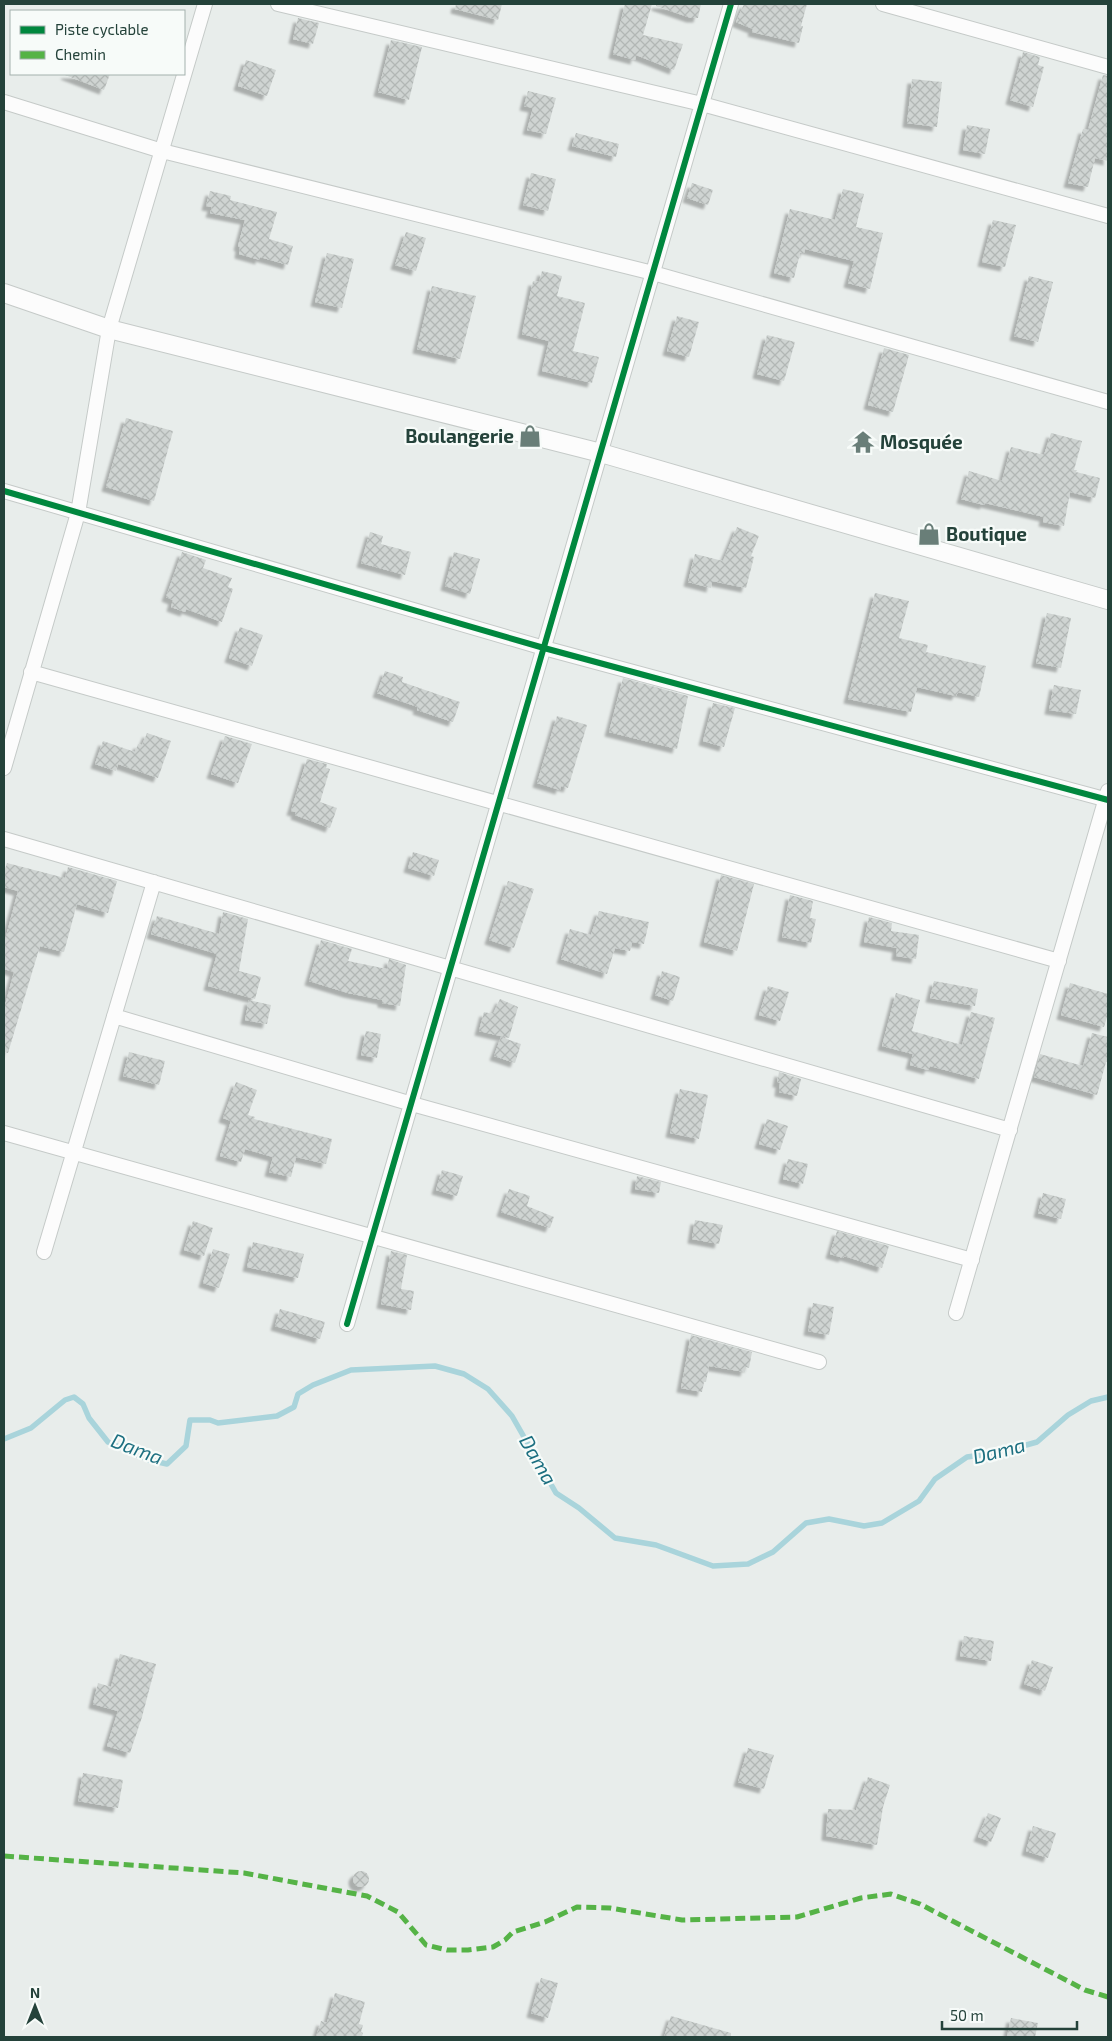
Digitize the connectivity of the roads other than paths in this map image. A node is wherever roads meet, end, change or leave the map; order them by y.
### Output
1 (205, 4) edge
2 (278, 4) edge
3 (731, 4) edge
4 (883, 4) edge
5 (1108, 67) edge
6 (185, 72) edge
7 (184, 75) edge
8 (4, 102) edge
9 (702, 104) junction
10 (162, 151) junction
11 (1108, 216) edge
12 (653, 273) junction
13 (4, 293) edge
14 (109, 329) junction
15 (1108, 402) edge
16 (601, 453) junction
17 (4, 491) edge
18 (78, 513) junction
19 (1108, 600) edge
20 (544, 648) junction
21 (31, 672) junction
22 (4, 768) edge
23 (1107, 797) edge
24 (498, 804) junction
25 (4, 839) edge
26 (154, 882) junction
27 (1059, 961) junction
28 (451, 968) junction
29 (114, 1016) junction
30 (412, 1104) junction
31 (1010, 1130) junction
32 (4, 1133) edge
33 (73, 1152) junction
34 (373, 1236) junction
35 (44, 1252) dead end
36 (972, 1260) junction
37 (956, 1313) dead end
38 (348, 1324) dead end
39 (819, 1362) dead end

1 - 6 street
2 - 9 street
3 - 9 street
4 - 5 street
7 - 10 street
8 - 10 street
9 - 11 street
9 - 12 street
10 - 12 street
10 - 14 street
12 - 15 street
12 - 16 street
13 - 14 street
14 - 16 street
14 - 18 street
16 - 19 street
16 - 20 street
17 - 18 street
18 - 20 street
18 - 21 street
20 - 23 street
20 - 24 street
21 - 22 street
21 - 24 street
23 - 27 street
24 - 27 street
24 - 28 street
25 - 26 street
26 - 28 street
26 - 29 street
27 - 31 street
28 - 30 street
28 - 31 street
29 - 30 street
29 - 33 street
30 - 34 street
30 - 36 street
31 - 36 street
32 - 33 street
33 - 34 street
33 - 35 street
34 - 38 street
34 - 39 street
36 - 37 street

